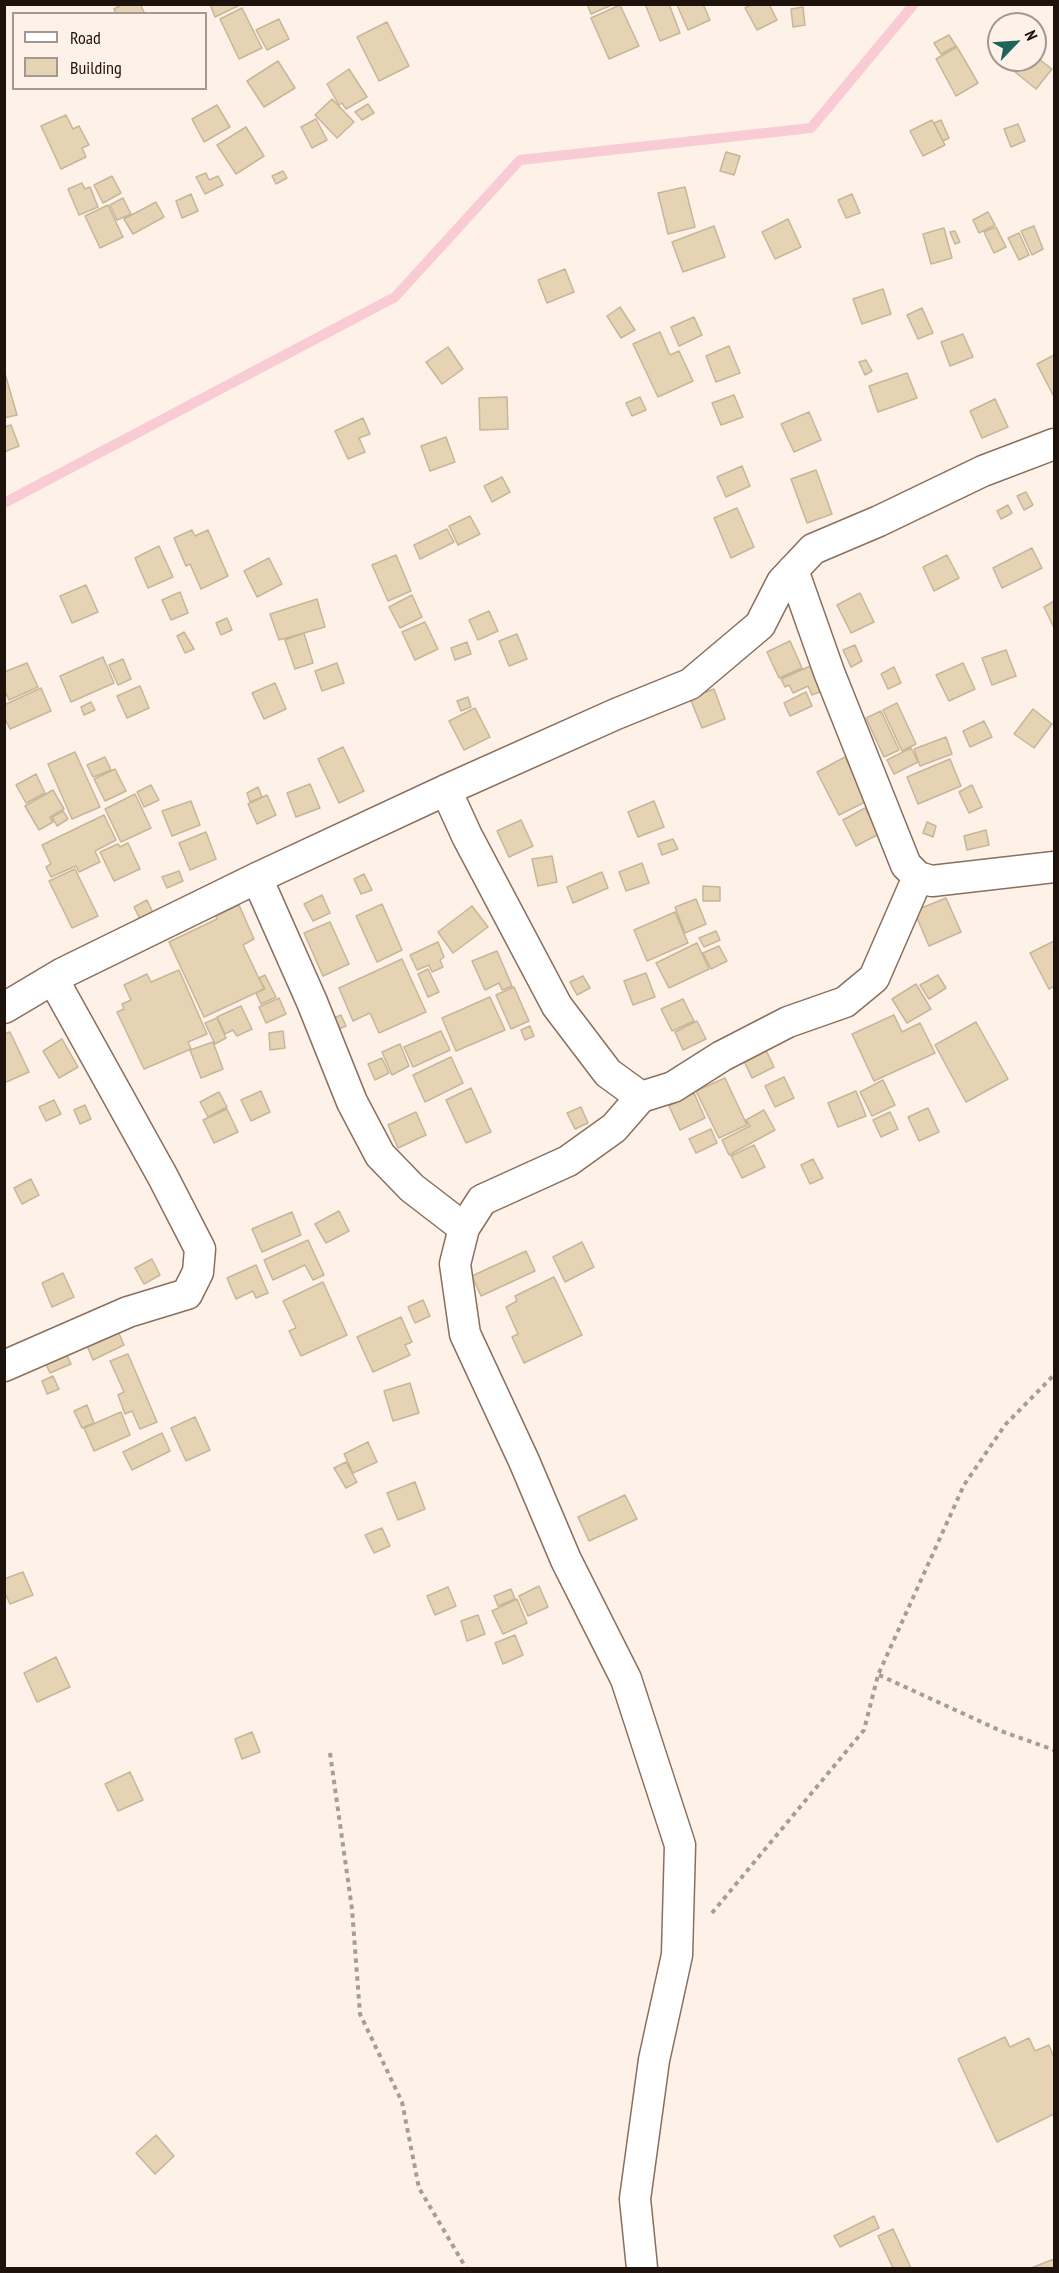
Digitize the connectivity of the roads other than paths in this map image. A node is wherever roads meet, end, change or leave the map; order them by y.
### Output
1 (1054, 444) edge
2 (793, 570) junction
3 (446, 790) junction
4 (1054, 867) edge
5 (918, 877) junction
6 (257, 878) junction
7 (53, 979) junction
8 (4, 1008) edge
9 (641, 1097) junction
10 (464, 1228) junction
11 (4, 1366) edge
12 (642, 2268) edge

1 - 2 street
2 - 3 street
2 - 5 street
3 - 6 street
3 - 9 street
4 - 5 street
5 - 9 street
6 - 7 street
6 - 10 street
7 - 8 street
7 - 11 street
9 - 10 street
10 - 12 street

